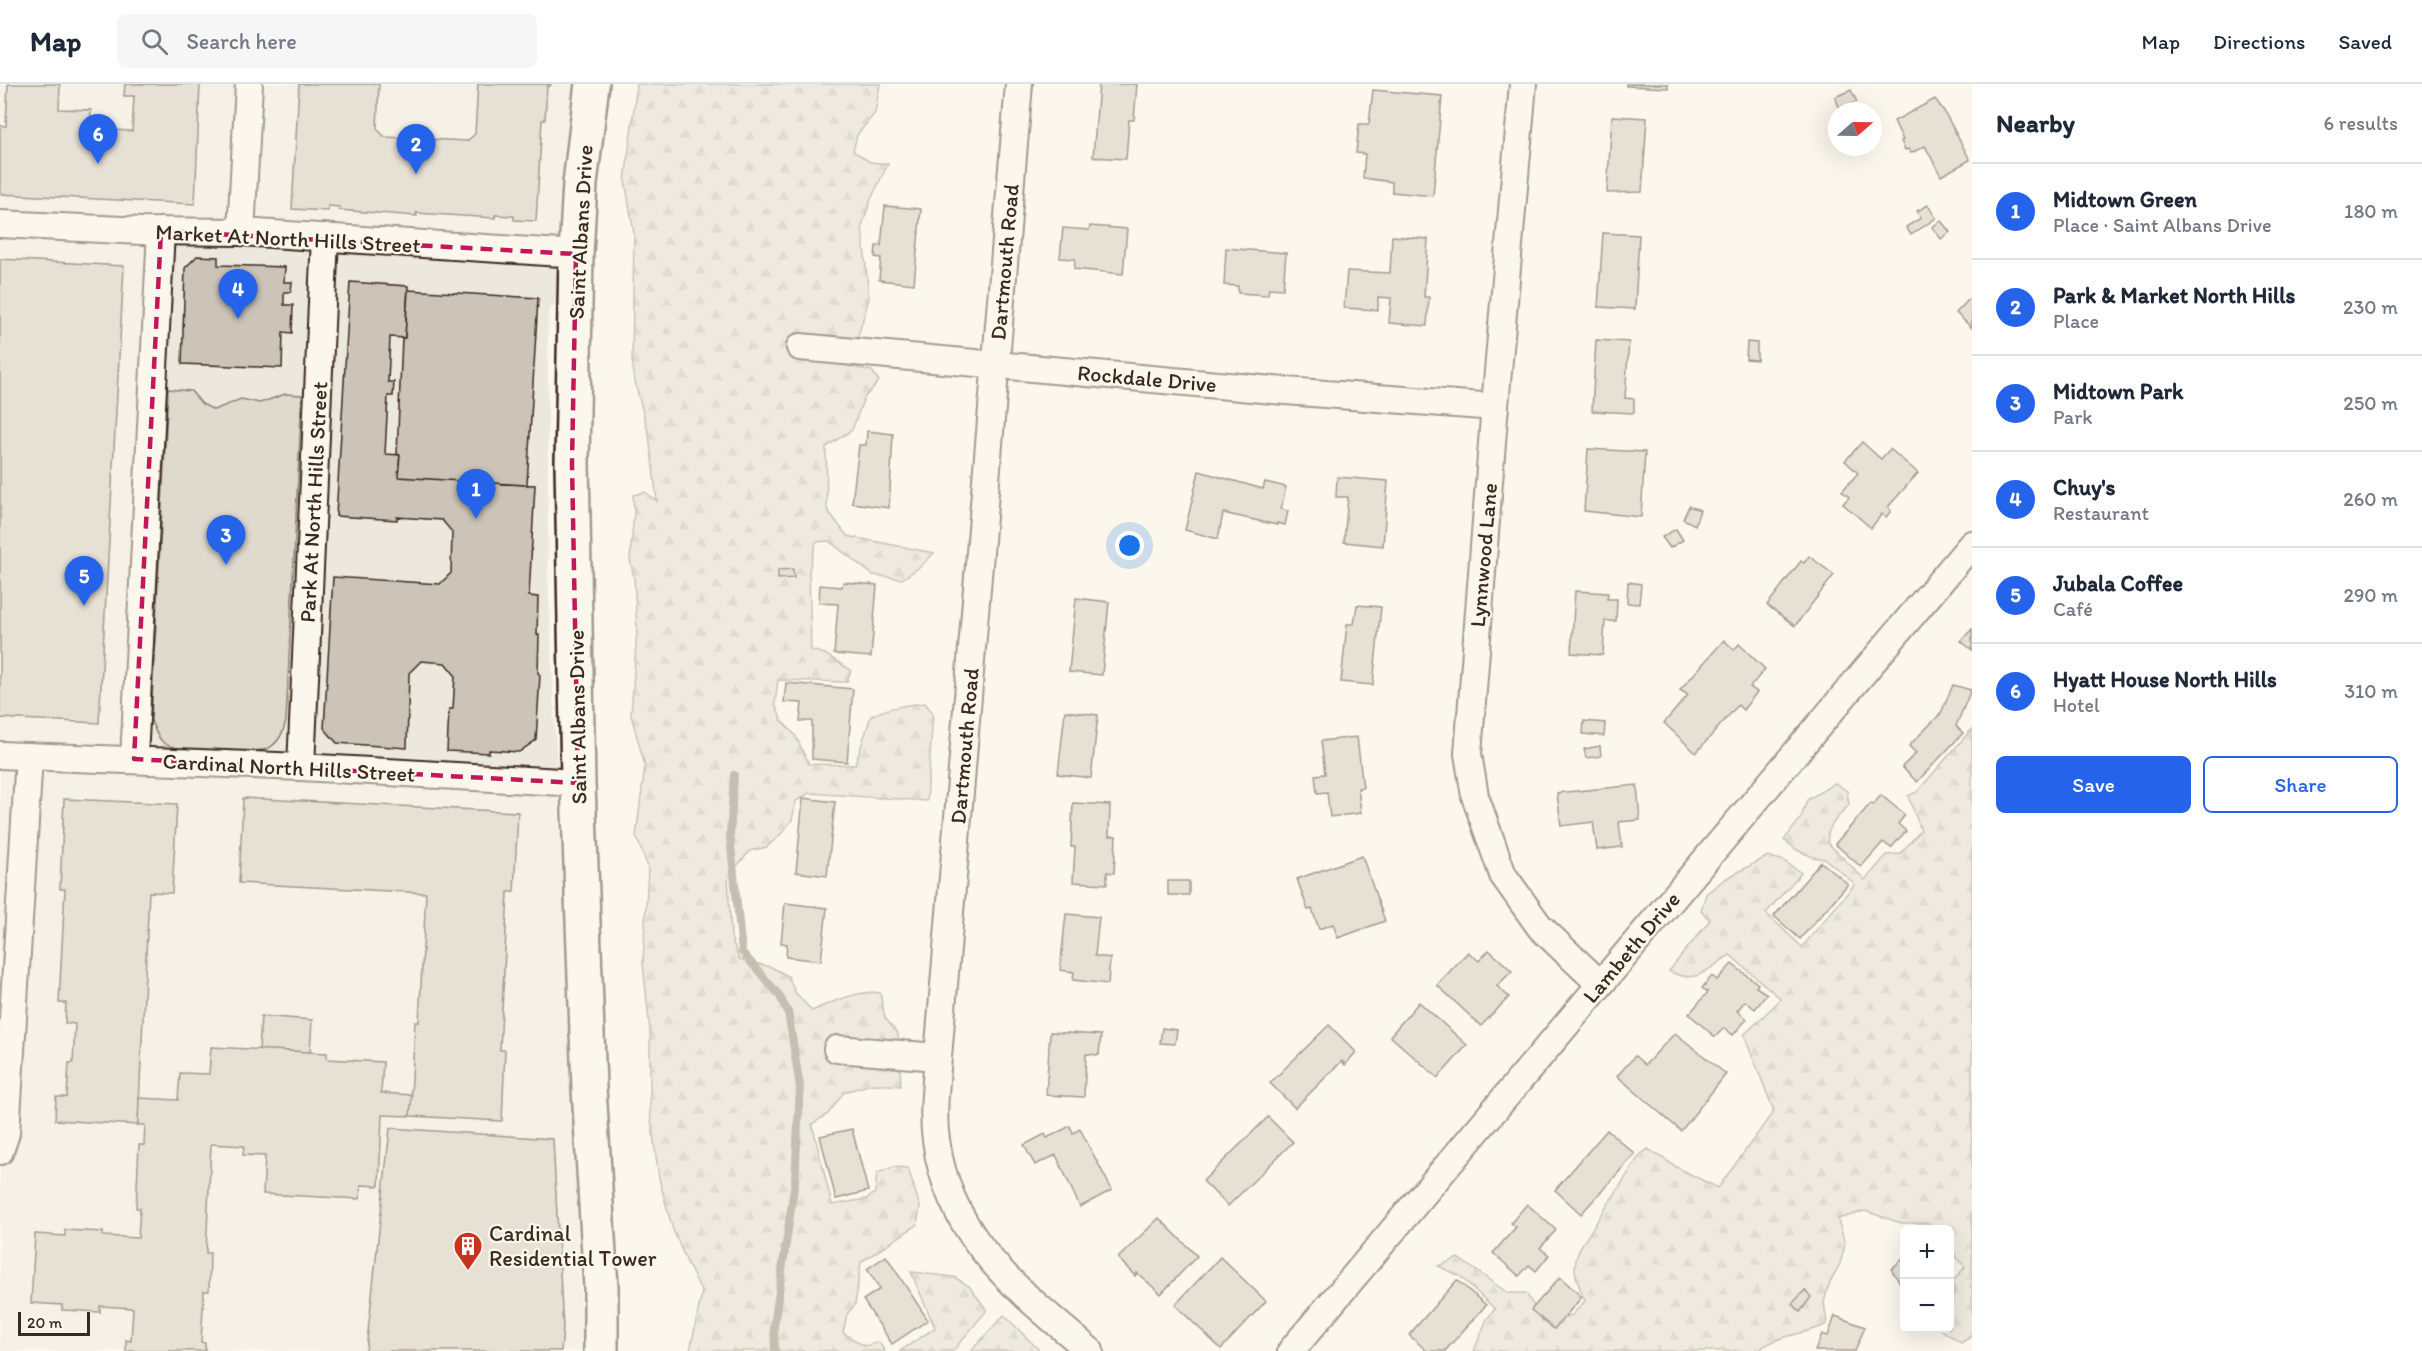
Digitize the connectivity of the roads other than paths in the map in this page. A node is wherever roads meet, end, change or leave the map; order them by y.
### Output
1 (249, 84) edge
2 (592, 84) edge
3 (1019, 84) edge
4 (1523, 84) edge
5 (0, 224) edge
6 (161, 231) junction
7 (241, 232) junction
8 (325, 237) junction
9 (576, 254) junction
10 (800, 347) dead end
11 (996, 365) junction
12 (1495, 407) junction
13 (1972, 544) edge
14 (0, 755) edge
15 (28, 756) junction
16 (134, 759) junction
17 (301, 767) junction
18 (578, 783) junction
19 (1599, 983) junction
20 (837, 1049) dead end
21 (938, 1058) junction
22 (0, 1151) edge
23 (601, 1351) edge
24 (1090, 1351) edge
25 (1291, 1351) edge

1 - 7 street
2 - 9 street, Saint Albans Drive
3 - 11 street, Dartmouth Road
4 - 12 street, Lynnwood Lane
5 - 6 street, Market At North Hills Street
6 - 7 street, Market At North Hills Street
6 - 16 street
7 - 8 street, Market At North Hills Street
8 - 9 street, Market At North Hills Street
8 - 17 street, Park At North Hills Street
9 - 18 street, Saint Albans Drive
10 - 11 street, Rockdale Drive
11 - 12 street, Rockdale Drive
11 - 21 street, Dartmouth Road
12 - 19 street, Lynnwood Lane
13 - 19 street, Lambeth Drive
14 - 15 street, Cardinal North Hills Street
15 - 16 street, Cardinal North Hills Street
15 - 22 street
16 - 17 street, Cardinal North Hills Street
17 - 18 street, Cardinal North Hills Street
18 - 23 street, Saint Albans Drive
19 - 25 street, Lambeth Drive
20 - 21 street
21 - 24 street, Dartmouth Road

